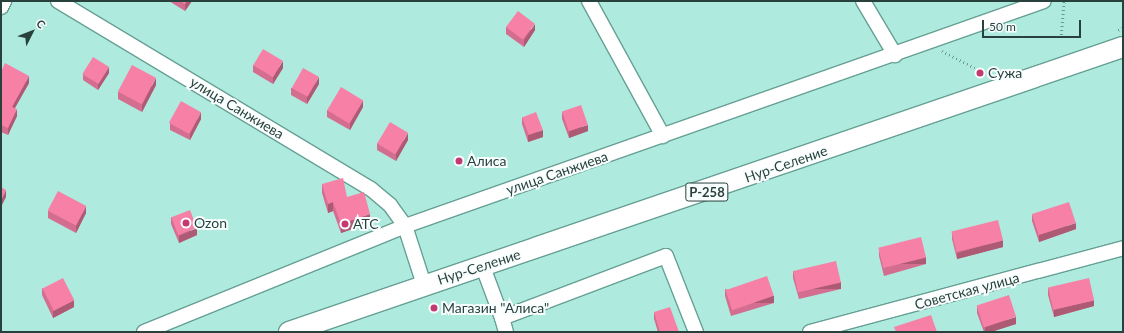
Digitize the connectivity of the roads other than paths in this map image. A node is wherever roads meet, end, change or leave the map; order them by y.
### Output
1 (4, 1) edge
2 (58, 1) edge
3 (863, 1) edge
4 (1044, 1) edge
5 (590, 2) edge
6 (1, 7) edge
7 (1123, 47) edge
8 (895, 55) junction
9 (663, 136) junction
10 (405, 226) junction
11 (1123, 248) edge
12 (483, 267) junction
13 (424, 285) junction
14 (502, 318) junction
15 (144, 332) edge
16 (289, 332) edge
17 (506, 332) edge
18 (696, 332) edge
19 (810, 332) edge

1 - 6 street
2 - 10 street, улица Санжиева
3 - 8 street
4 - 8 street, улица Санжиева
5 - 9 street
7 - 12 highway, Нур-Селение / Р-258
8 - 9 street, улица Санжиева
9 - 10 street, улица Санжиева
10 - 13 street, улица Санжиева
10 - 15 street, улица Санжиева
11 - 19 street, Советская улица
12 - 13 highway, Нур-Селение / Р-258
12 - 14 street
13 - 16 highway, Нур-Селение / Р-258
14 - 17 street
14 - 18 street

